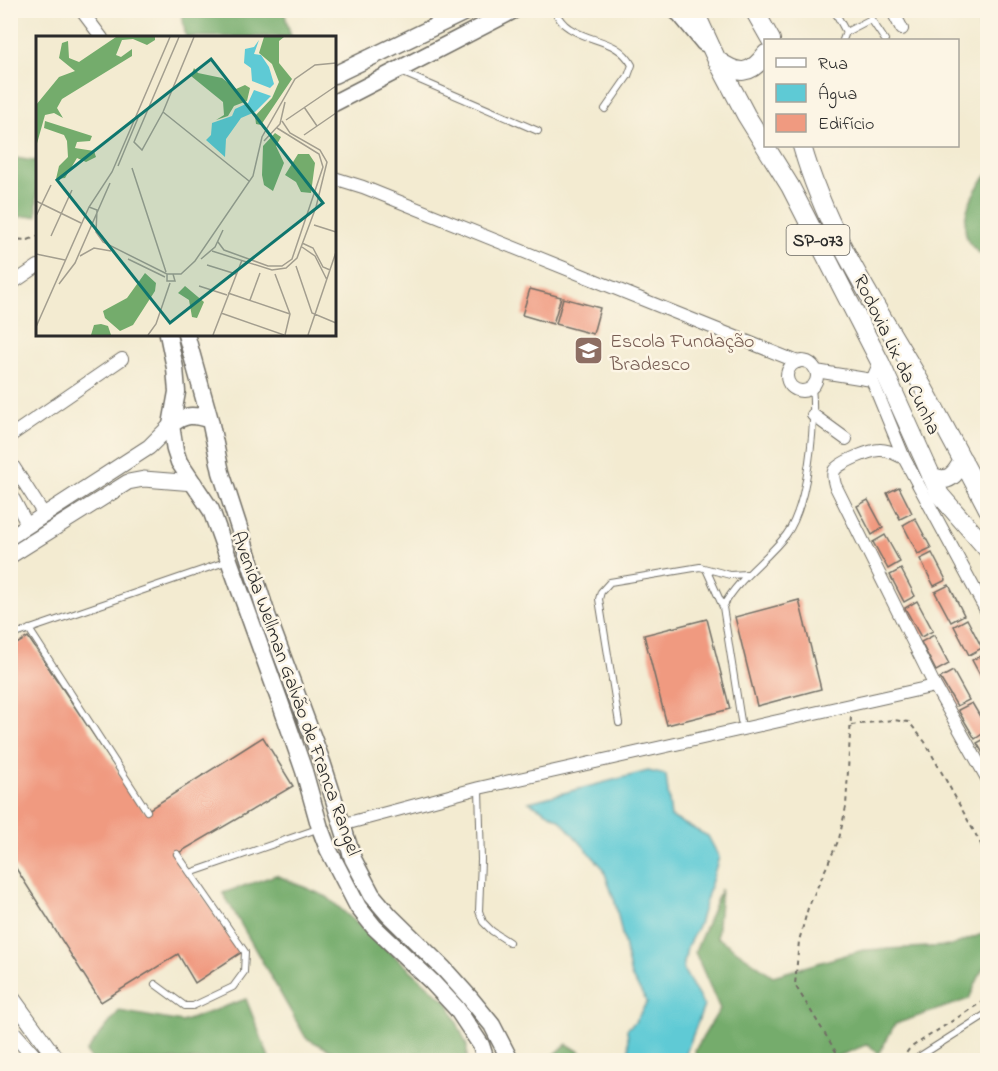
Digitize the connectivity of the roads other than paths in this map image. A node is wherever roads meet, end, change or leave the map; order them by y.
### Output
1 (81, 10) edge
2 (469, 10) edge
3 (514, 10) edge
4 (554, 10) edge
5 (675, 10) edge
6 (694, 10) edge
7 (754, 10) edge
8 (834, 10) edge
9 (892, 10) edge
10 (902, 29) dead end
11 (846, 32) junction
12 (100, 36) edge
13 (770, 39) edge
14 (843, 39) edge
15 (884, 39) edge
16 (764, 55) edge
17 (716, 58) junction
18 (398, 70) junction
19 (336, 74) edge
20 (336, 102) edge
21 (605, 109) dead end
22 (538, 131) dead end
23 (764, 144) edge
24 (766, 147) edge
25 (802, 147) edge
26 (336, 179) edge
27 (36, 267) edge
28 (10, 285) edge
29 (168, 336) edge
30 (187, 336) edge
31 (122, 358) dead end
32 (798, 362) junction
33 (880, 362) junction
34 (816, 371) junction
35 (872, 380) junction
36 (813, 387) junction
37 (883, 406) junction
38 (813, 415) junction
39 (904, 415) junction
40 (210, 420) junction
41 (171, 425) junction
42 (10, 436) edge
43 (846, 439) dead end
44 (904, 458) junction
45 (963, 460) junction
46 (10, 461) edge
47 (221, 472) junction
48 (931, 476) junction
49 (194, 483) junction
50 (10, 492) edge
51 (987, 509) edge
52 (45, 516) junction
53 (28, 526) junction
54 (10, 537) edge
55 (987, 550) edge
56 (10, 556) edge
57 (229, 561) junction
58 (706, 569) junction
59 (747, 574) junction
60 (723, 607) junction
61 (987, 614) edge
62 (29, 629) junction
63 (10, 636) edge
64 (935, 686) junction
65 (741, 721) dead end
66 (619, 723) dead end
67 (987, 780) edge
68 (479, 788) junction
69 (147, 811) dead end
70 (341, 825) junction
71 (320, 828) junction
72 (177, 854) dead end
73 (190, 873) junction
74 (509, 942) dead end
75 (155, 984) dead end
76 (10, 996) edge
77 (987, 1013) edge
78 (10, 1029) edge
79 (37, 1060) edge
80 (57, 1060) edge
81 (486, 1060) edge
82 (510, 1060) edge
83 (914, 1060) edge

1 - 12 street
2 - 19 main road
3 - 18 main road
4 - 21 lane
5 - 17 main road
6 - 17 main road, Rodovia Lix da Cunha / SP-073
7 - 13 main road
8 - 11 lane
9 - 10 street
11 - 14 lane
11 - 15 lane
16 - 17 main road
17 - 23 main road, Rodovia Lix da Cunha / SP-073
18 - 20 main road
18 - 22 lane
24 - 33 main road, Rodovia Lix da Cunha / SP-073
25 - 45 main road, Rodovia Lix da Cunha / SP-073
26 - 32 street
27 - 28 street
29 - 41 main road, Avenida Wellman Galvão de Franca Rangel
30 - 40 main road, Avenida Wellman Galvão de Franca Rangel
31 - 42 street
32 - 34 street
32 - 36 street
33 - 35 street
33 - 39 main road, Rodovia Lix da Cunha / SP-073
34 - 35 street
34 - 36 street
35 - 37 street
36 - 38 lane
37 - 39 street
37 - 44 street
38 - 43 street
38 - 59 lane
39 - 48 main road, Rodovia Lix da Cunha / SP-073
40 - 41 main road
40 - 47 main road, Avenida Wellman Galvão de Franca Rangel
41 - 49 main road, Avenida Wellman Galvão de Franca Rangel
41 - 52 street
44 - 61 street
44 - 64 street
45 - 48 main road
45 - 51 main road, Rodovia Lix da Cunha / SP-073
46 - 52 street
47 - 49 main road
47 - 70 main road, Avenida Wellman Galvão de Franca Rangel
48 - 55 main road, Rodovia Lix da Cunha / SP-073
49 - 56 street
49 - 57 main road, Avenida Wellman Galvão de Franca Rangel
50 - 53 street
52 - 53 street
53 - 54 street
57 - 62 lane
57 - 71 main road, Avenida Wellman Galvão de Franca Rangel
58 - 59 lane
58 - 60 lane
58 - 66 lane
59 - 60 lane
60 - 65 lane
62 - 63 lane
62 - 69 lane
64 - 67 street
64 - 68 street
68 - 70 street
68 - 74 lane
70 - 82 main road, Avenida Wellman Galvão de Franca Rangel
71 - 73 lane
71 - 81 main road, Avenida Wellman Galvão de Franca Rangel
72 - 73 lane
73 - 75 lane
76 - 80 street
77 - 83 lane
78 - 79 street

